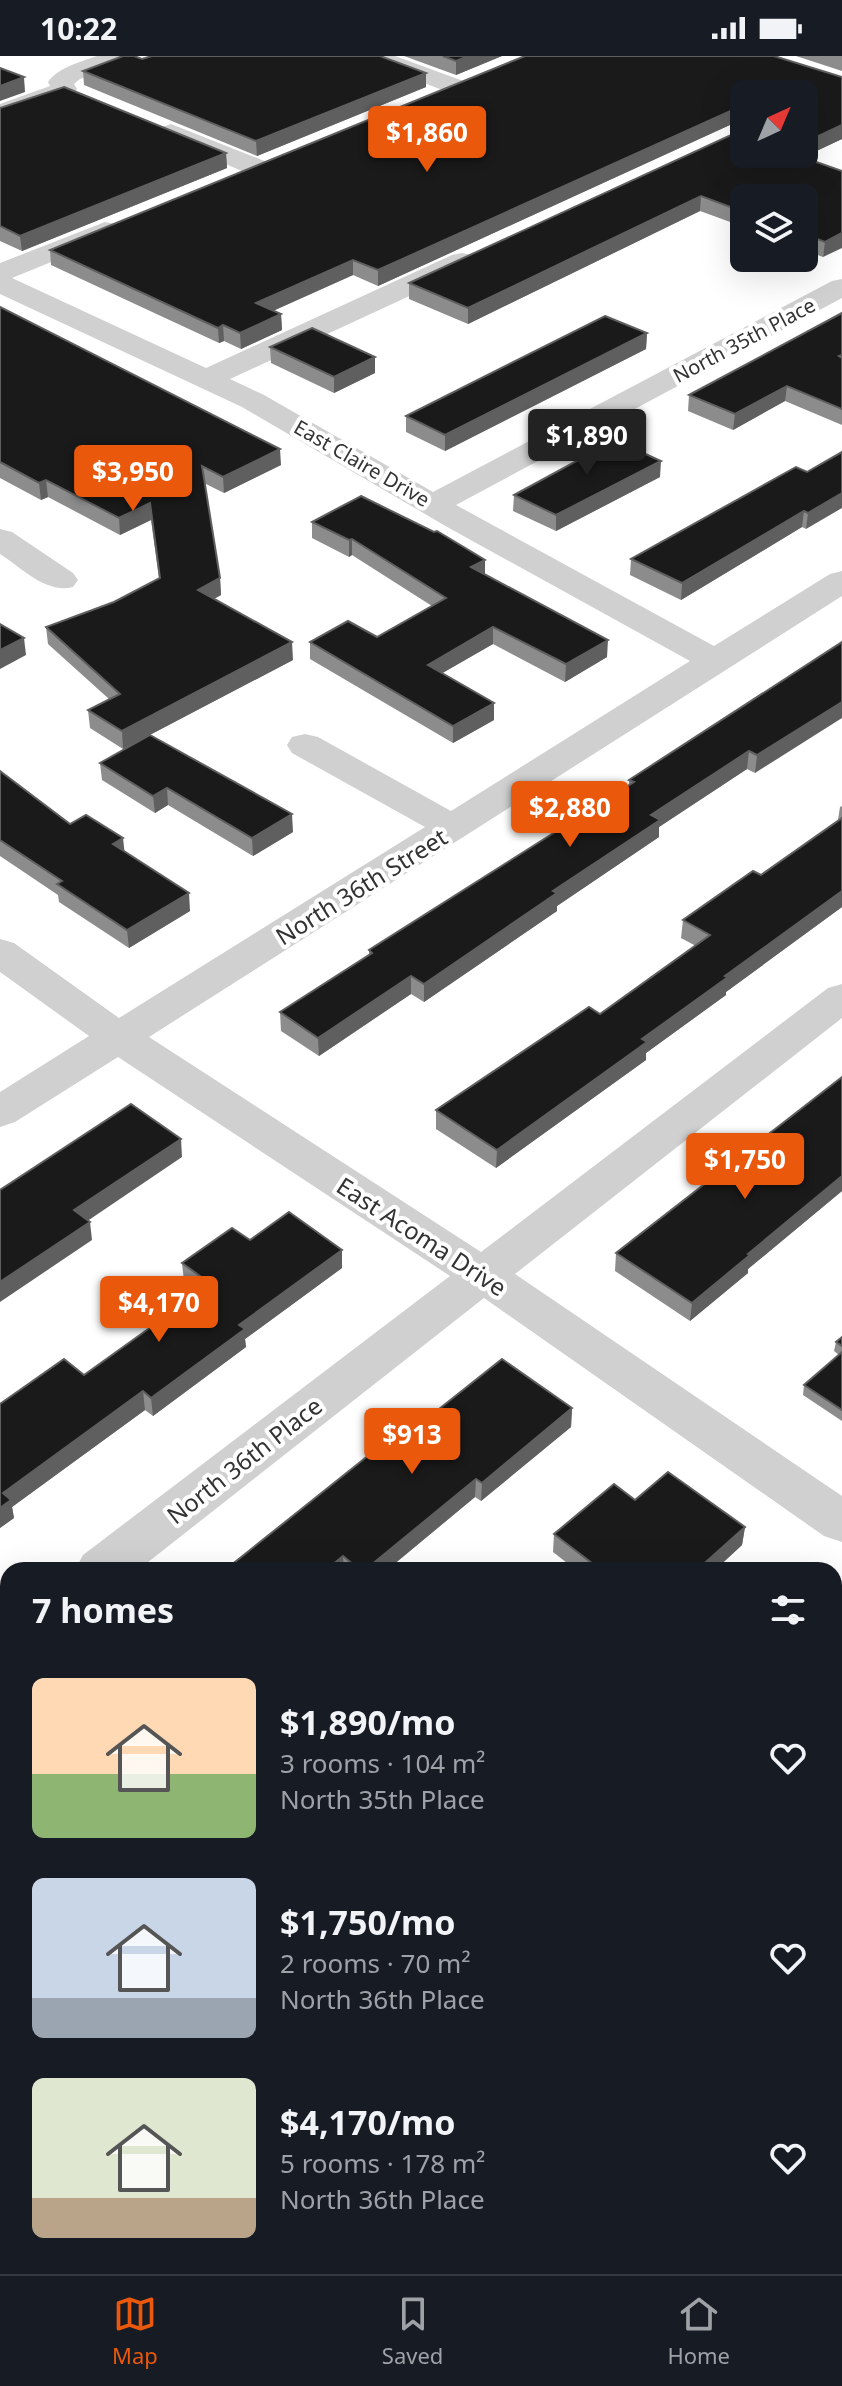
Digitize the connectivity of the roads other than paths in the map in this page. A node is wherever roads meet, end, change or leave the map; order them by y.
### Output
1 (119, 56) edge
2 (372, 56) edge
3 (481, 77) edge
4 (457, 87) junction
5 (65, 89) junction
6 (428, 99) edge
7 (95, 101) edge
8 (0, 113) edge
9 (154, 125) edge
10 (286, 156) edge
11 (258, 168) junction
12 (229, 179) edge
13 (129, 220) edge
14 (489, 248) edge
15 (0, 273) edge
16 (0, 283) edge
17 (842, 287) edge
18 (206, 379) junction
19 (434, 504) junction
20 (0, 539) edge
21 (61, 580) dead end
22 (842, 581) edge
23 (715, 661) junction
24 (305, 745) dead end
25 (454, 828) junction
26 (0, 952) edge
27 (842, 997) edge
28 (119, 1038) junction
29 (0, 1112) edge
30 (483, 1274) junction
31 (842, 1522) edge
32 (111, 1562) edge

1 - 5 street
2 - 4 street
3 - 4 street
4 - 6 street
5 - 7 street
5 - 8 street
9 - 11 street
10 - 11 street
11 - 12 street
13 - 15 street
14 - 18 street
16 - 18 street, East Claire Drive
17 - 19 street, North 35th Place
18 - 19 street, East Claire Drive
19 - 23 street, East Claire Drive
20 - 21 street
22 - 23 street, North 36th Street
23 - 25 street, North 36th Street
24 - 25 street
25 - 28 street, North 36th Street
26 - 28 street, East Acoma Drive
27 - 30 street, North 36th Place
28 - 29 street, North 36th Street
28 - 30 street, East Acoma Drive
30 - 31 street, East Acoma Drive
30 - 32 street, North 36th Place

